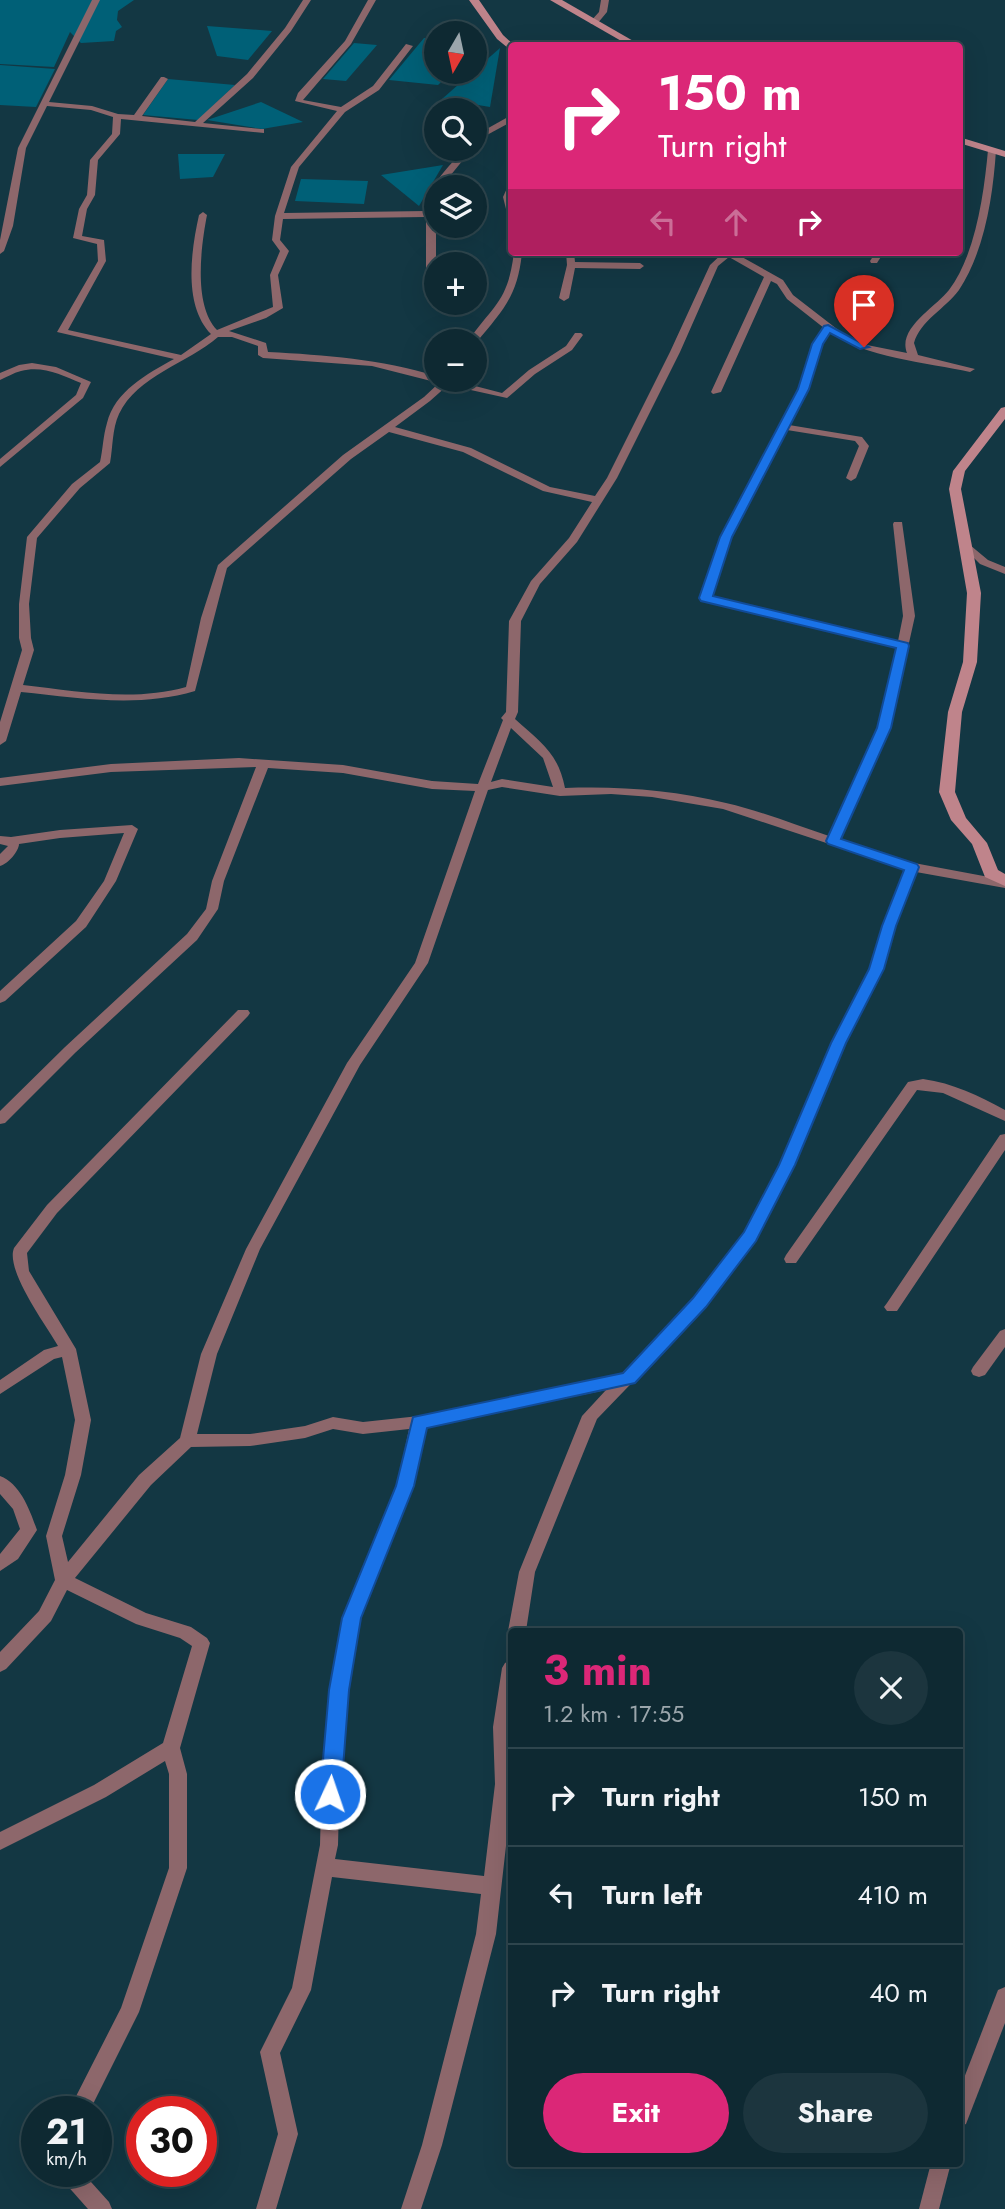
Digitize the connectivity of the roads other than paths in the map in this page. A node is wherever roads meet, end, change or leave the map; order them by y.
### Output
1 (96, 0) edge
2 (307, 0) edge
3 (372, 0) edge
4 (474, 0) edge
5 (555, 0) edge
6 (606, 0) edge
7 (594, 22) junction
8 (631, 42) edge
9 (508, 44) edge
10 (409, 46) dead end
11 (164, 79) dead end
12 (46, 104) junction
13 (342, 110) junction
14 (117, 116) junction
15 (137, 117) junction
16 (508, 121) edge
17 (198, 123) junction
18 (261, 131) dead end
19 (487, 133) edge
20 (963, 142) edge
21 (992, 150) junction
22 (1005, 154) edge
23 (458, 161) edge
24 (447, 175) edge
25 (424, 214) edge
26 (203, 215) dead end
27 (279, 216) junction
28 (0, 251) edge
29 (518, 256) edge
30 (570, 256) edge
31 (724, 256) edge
32 (735, 256) edge
33 (877, 256) edge
34 (874, 261) dead end
35 (571, 265) junction
36 (640, 266) dead end
37 (769, 275) junction
38 (564, 298) dead end
39 (828, 328) junction
40 (484, 329) edge
41 (216, 334) junction
42 (578, 335) dead end
43 (182, 358) junction
44 (914, 358) junction
45 (970, 369) dead end
46 (424, 374) edge
47 (0, 377) edge
48 (428, 392) edge
49 (487, 392) edge
50 (716, 392) dead end
51 (1005, 411) edge
52 (785, 426) junction
53 (387, 428) junction
54 (0, 464) edge
55 (850, 478) dead end
56 (599, 500) junction
57 (898, 524) dead end
58 (964, 543) junction
59 (1005, 571) edge
60 (903, 646) junction
61 (18, 688) junction
62 (507, 718) junction
63 (0, 741) edge
64 (262, 764) junction
65 (0, 782) edge
66 (482, 788) junction
67 (560, 792) junction
68 (6, 841) edge
69 (833, 841) junction
70 (0, 862) edge
71 (912, 867) junction
72 (1005, 882) edge
73 (0, 998) edge
74 (243, 1013) dead end
75 (1005, 1116) edge
76 (0, 1119) edge
77 (1005, 1139) edge
78 (792, 1259) dead end
79 (892, 1307) dead end
80 (1005, 1335) edge
81 (68, 1349) junction
82 (979, 1371) dead end
83 (628, 1378) junction
84 (0, 1388) edge
85 (419, 1422) junction
86 (187, 1441) junction
87 (0, 1483) edge
88 (0, 1563) edge
89 (63, 1580) junction
90 (518, 1628) edge
91 (0, 1664) edge
92 (508, 1688) edge
93 (171, 1748) junction
94 (0, 1841) edge
95 (325, 1867) junction
96 (492, 1886) junction
97 (1005, 1997) edge
98 (86, 2096) edge
99 (963, 2107) edge
100 (940, 2167) edge
101 (82, 2187) edge
102 (102, 2209) edge
103 (267, 2209) edge
104 (411, 2209) edge
105 (929, 2209) edge

1 - 12 street
2 - 17 street
3 - 13 street
4 - 9 main road
5 - 7 main road
6 - 7 street
7 - 8 main road
10 - 13 street
11 - 15 street
12 - 14 street
12 - 28 street
13 - 27 street
14 - 15 street
14 - 43 street
15 - 17 street
16 - 19 street
17 - 18 street
20 - 21 main road
21 - 22 main road
21 - 44 street
23 - 24 street
25 - 27 street
26 - 41 street
27 - 41 street
29 - 40 street
30 - 35 street
31 - 56 street
32 - 37 street
33 - 34 street
35 - 36 street
35 - 38 street
37 - 39 street
37 - 50 street
39 - 44 street
39 - 52 street
41 - 43 street
41 - 46 street
42 - 49 street
43 - 61 street
44 - 45 street
47 - 54 street
48 - 53 street
51 - 58 main road
52 - 55 street
52 - 60 street
53 - 56 street
53 - 61 street
56 - 62 street
57 - 60 street
58 - 59 street
58 - 72 main road
60 - 69 street
61 - 63 street
62 - 66 street
62 - 67 street
64 - 65 street
64 - 66 street
64 - 76 street
66 - 67 street
66 - 86 street
67 - 69 street
68 - 70 street
68 - 73 street
69 - 71 street
71 - 72 street
71 - 83 street
74 - 81 street
75 - 78 street
77 - 79 street
80 - 82 street
81 - 84 street
81 - 89 street
83 - 85 street
83 - 90 street
85 - 86 street
85 - 95 street
86 - 89 street
87 - 88 street
89 - 91 street
89 - 93 street
92 - 96 street
93 - 94 street
93 - 98 street
95 - 96 street
95 - 103 street
96 - 104 street
97 - 99 street
100 - 105 street
101 - 102 street

